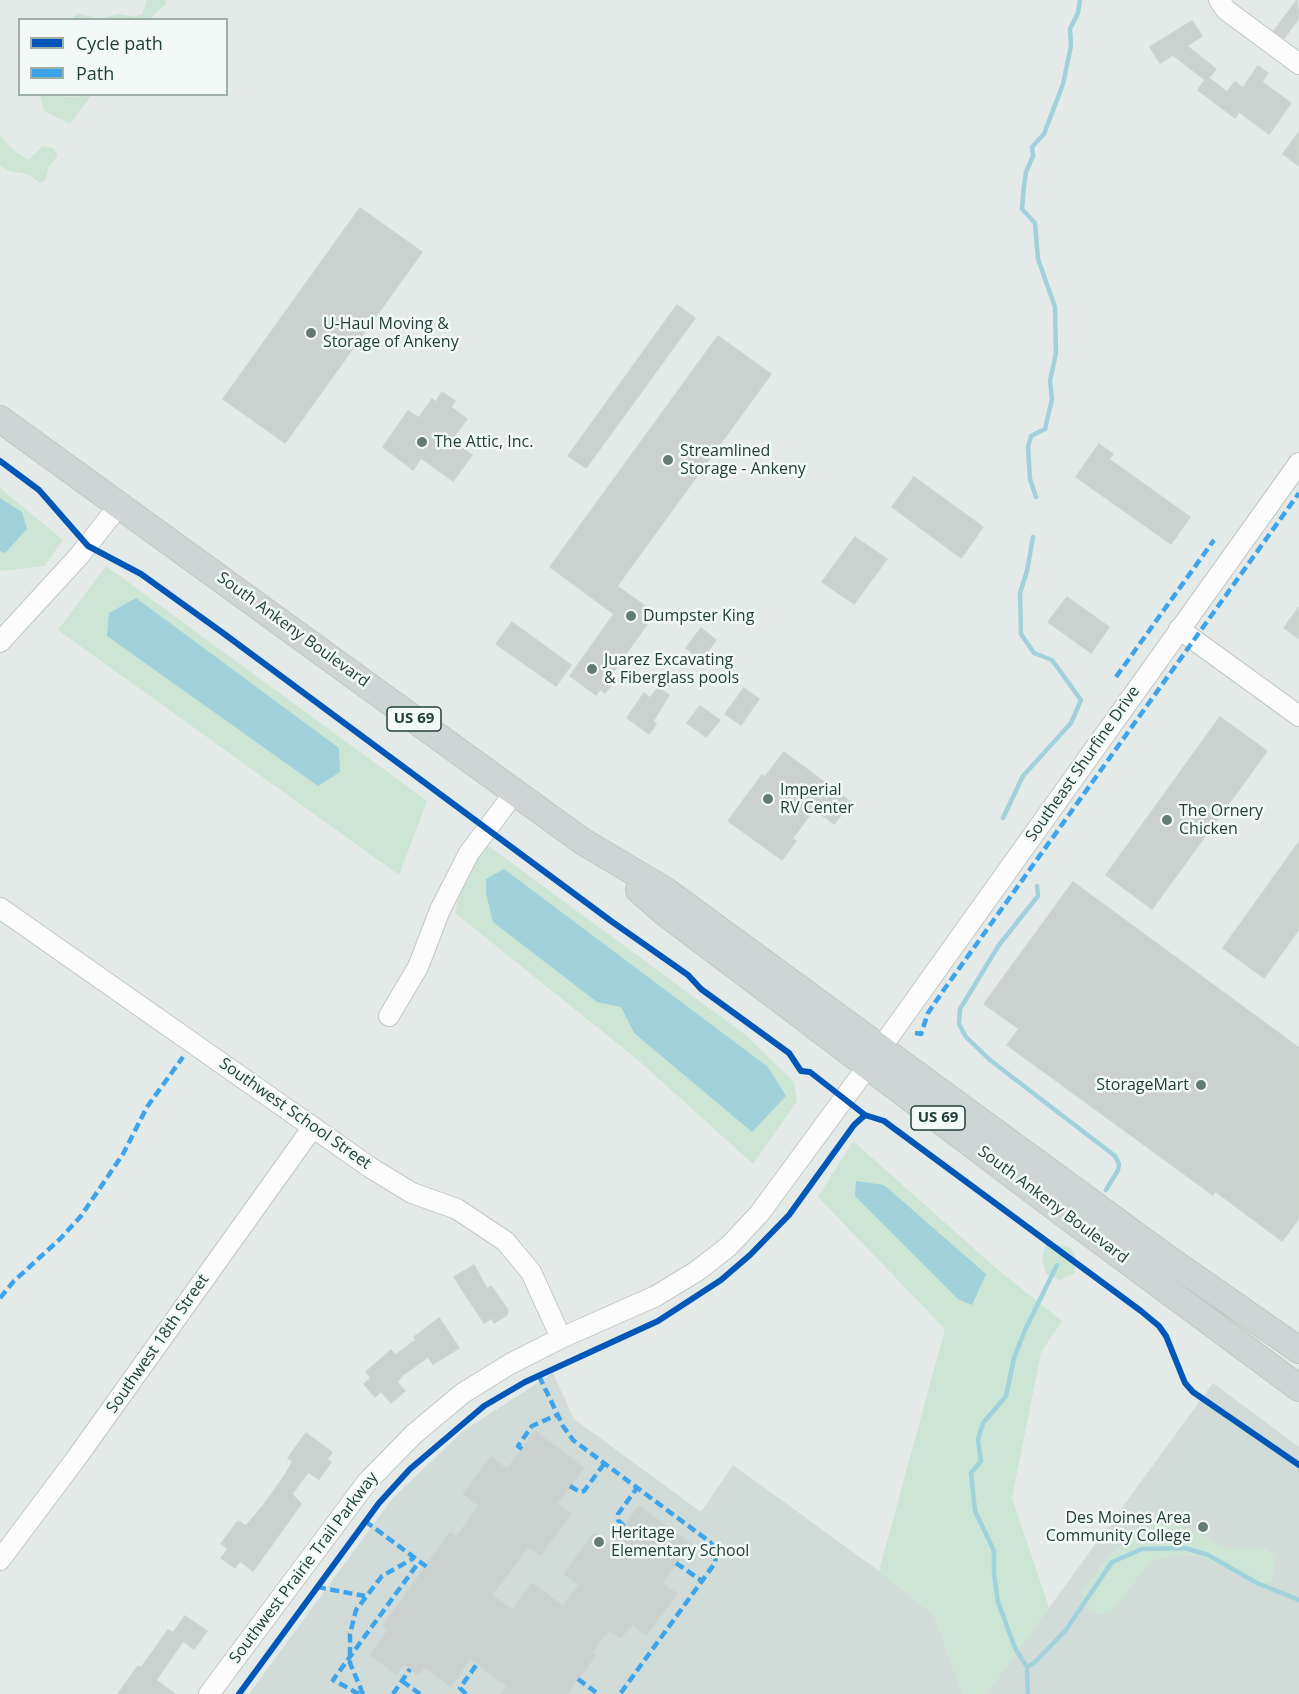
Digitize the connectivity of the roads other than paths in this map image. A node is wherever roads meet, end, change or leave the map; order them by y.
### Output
1 (1219, 0) edge
2 (1299, 64) edge
3 (1, 413) edge
4 (1299, 463) edge
5 (120, 504) junction
6 (1179, 629) junction
7 (0, 642) edge
8 (1299, 716) edge
9 (515, 792) junction
10 (0, 908) edge
11 (389, 1016) dead end
12 (874, 1058) junction
13 (313, 1127) junction
14 (561, 1338) junction
15 (1299, 1350) edge
16 (1299, 1388) edge
17 (0, 1560) edge
18 (209, 1694) edge

1 - 2 street
3 - 5 main road, South Ankeny Boulevard / US 69
4 - 6 street, Southeast Shurfine Drive
5 - 7 street
5 - 9 main road, South Ankeny Boulevard / US 69
6 - 8 street
6 - 12 street, Southeast Shurfine Drive
9 - 11 street
9 - 12 main road, South Ankeny Boulevard / US 69
10 - 13 street, Southwest School Street
12 - 14 street, Southwest Prairie Trail Parkway
12 - 15 main road, South Ankeny Boulevard / US 69
12 - 16 main road, South Ankeny Boulevard / US 69
13 - 14 street, Southwest School Street
13 - 17 street, Southwest 18th Street
14 - 18 street, Southwest Prairie Trail Parkway

